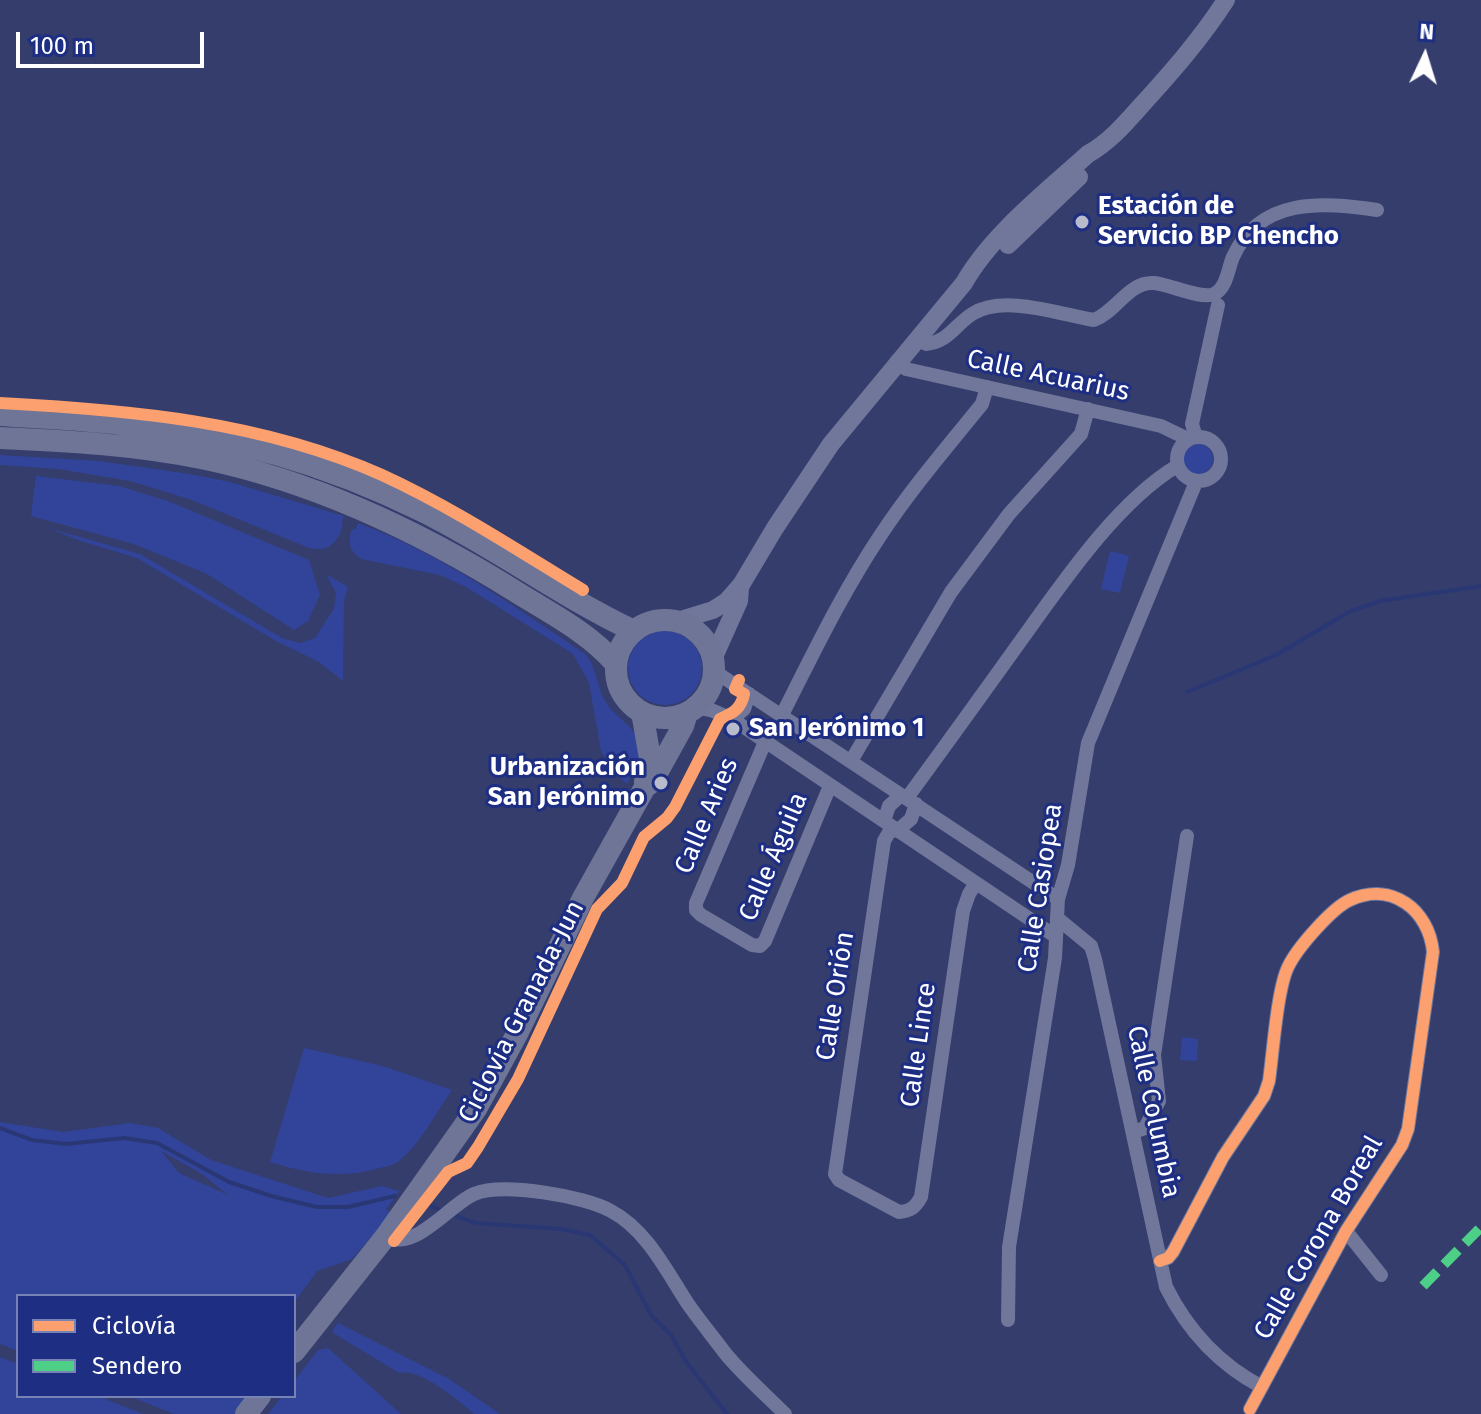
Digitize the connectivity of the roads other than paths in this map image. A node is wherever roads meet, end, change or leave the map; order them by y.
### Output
1 (1226, 0) edge
2 (1377, 210) dead end
3 (1218, 305) dead end
4 (918, 338) junction
5 (897, 361) junction
6 (987, 387) junction
7 (1088, 409) junction
8 (0, 415) edge
9 (0, 438) edge
10 (1192, 438) junction
11 (1177, 466) junction
12 (1196, 482) junction
13 (741, 585) junction
14 (677, 621) junction
15 (634, 631) junction
16 (616, 664) junction
17 (714, 665) junction
18 (749, 694) junction
19 (691, 710) junction
20 (642, 712) junction
21 (782, 715) junction
22 (732, 719) junction
23 (765, 742) junction
24 (851, 761) junction
25 (830, 786) junction
26 (645, 787) junction
27 (908, 799) junction
28 (891, 826) junction
29 (1187, 836) dead end
30 (976, 883) junction
31 (1058, 899) junction
32 (1057, 918) junction
33 (1055, 936) junction
34 (760, 946) joint
35 (1133, 1132) junction
36 (908, 1211) joint
37 (1346, 1231) junction
38 (386, 1236) junction
39 (1160, 1261) junction
40 (1381, 1275) dead end
41 (1008, 1320) dead end
42 (296, 1349) edge
43 (1262, 1387) junction
44 (258, 1398) edge
45 (1250, 1409) dead end
46 (246, 1414) edge
47 (785, 1414) edge

1 - 4 street
2 - 4 street
3 - 10 street
4 - 5 street
5 - 6 street, Calle Acuarius
5 - 13 street
6 - 7 street, Calle Acuarius
6 - 21 street
7 - 10 street, Calle Acuarius
7 - 24 street
8 - 15 main road
9 - 16 main road
10 - 11 street
10 - 12 street
11 - 12 street
11 - 27 street
12 - 31 street, Calle Casiopea
13 - 14 street
13 - 17 street
14 - 15 main road
14 - 17 main road
15 - 16 main road
16 - 20 main road
17 - 18 street
17 - 19 main road
18 - 21 street
18 - 22 street
19 - 20 main road
19 - 22 street
19 - 26 main road
20 - 26 main road
21 - 24 street
22 - 23 street
23 - 25 street
23 - 34 street, Calle Aries
24 - 27 street
25 - 28 street
25 - 34 street, Calle Águila
26 - 38 main road
27 - 28 street
27 - 28 street
27 - 31 street
28 - 30 street
28 - 36 street, Calle Orión
29 - 35 street
30 - 33 street
30 - 36 street, Calle Lince
31 - 32 street, Calle Casiopea
32 - 33 street, Calle Casiopea
32 - 35 street, Calle Columbia
33 - 41 street, Calle Casiopea
35 - 39 street, Calle Columbia
37 - 39 street, Calle Corona Boreal
37 - 40 street
37 - 43 street, Calle Corona Boreal
38 - 42 main road
38 - 47 street
39 - 43 street, Calle Columbia
43 - 45 street, Calle Corona Boreal
44 - 46 main road

